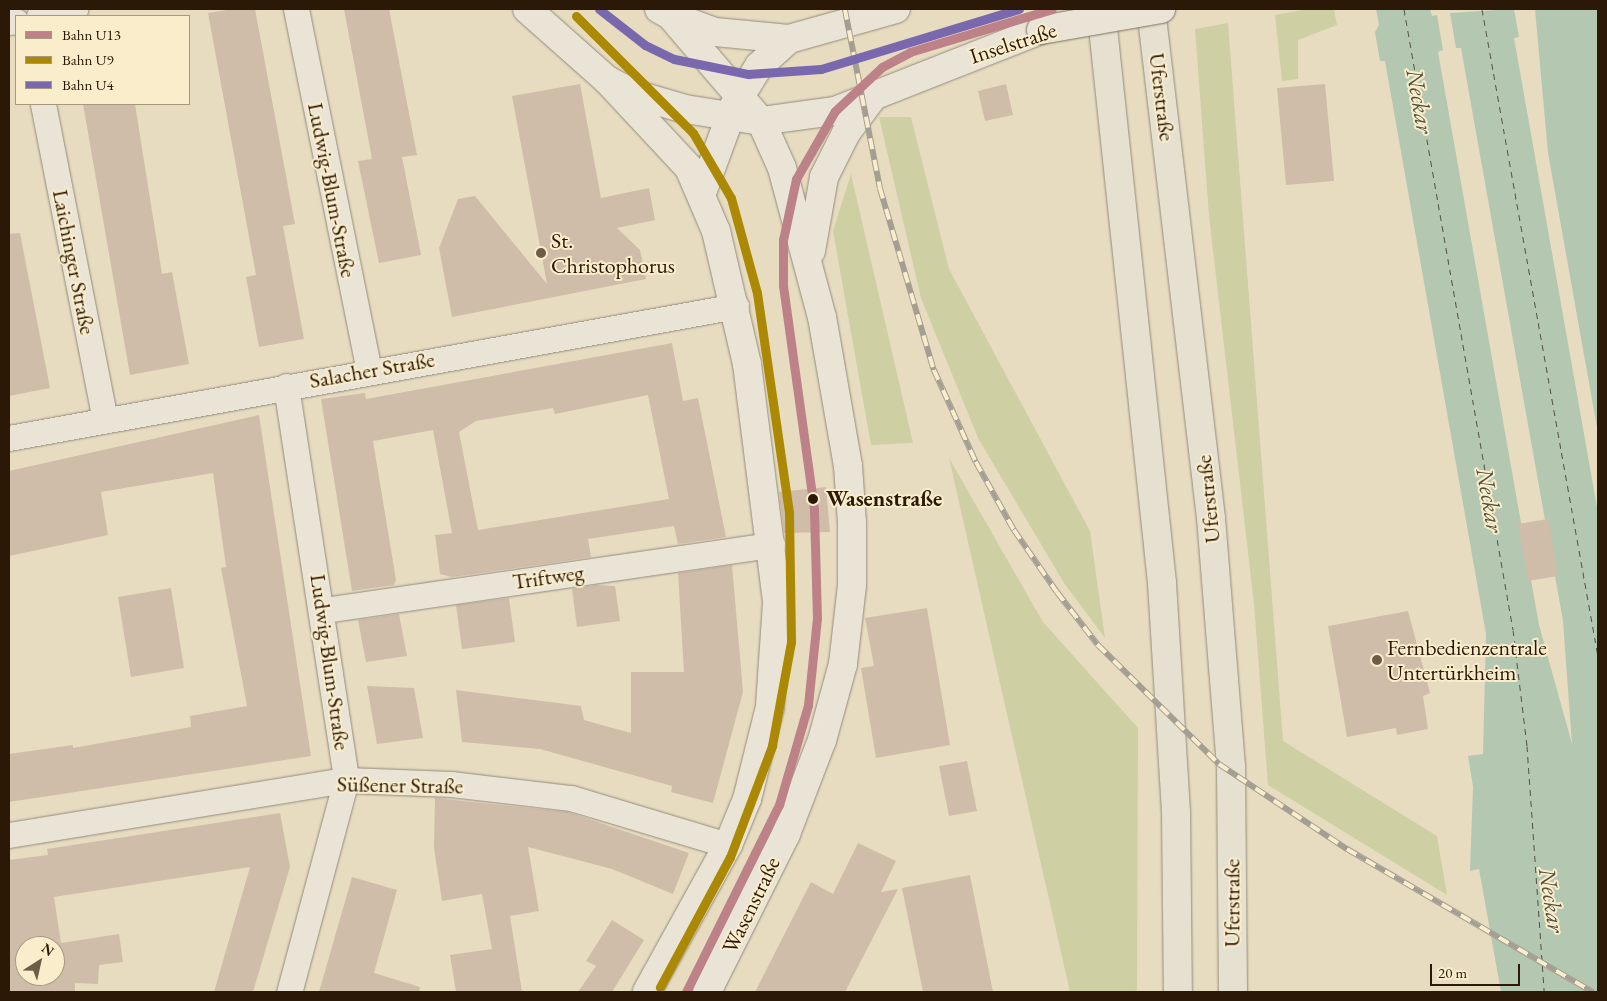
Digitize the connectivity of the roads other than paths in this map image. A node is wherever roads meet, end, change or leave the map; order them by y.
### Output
1 (75, 9) edge
2 (296, 9) edge
3 (527, 9) edge
4 (896, 9) edge
5 (1101, 9) edge
6 (1151, 9) edge
7 (1161, 9) edge
8 (664, 12) edge
9 (44, 15) edge
10 (789, 39) junction
11 (607, 80) junction
12 (872, 98) junction
13 (43, 105) edge
14 (734, 107) junction
15 (761, 121) junction
16 (702, 192) junction
17 (810, 258) junction
18 (736, 306) junction
19 (369, 372) junction
20 (286, 386) junction
21 (105, 420) junction
22 (9, 438) edge
23 (772, 545) junction
24 (324, 610) junction
25 (346, 780) junction
26 (9, 834) edge
27 (728, 845) junction
28 (289, 992) edge
29 (647, 992) edge
30 (708, 992) edge
31 (1178, 992) edge
32 (1233, 992) edge

1 - 9 street
2 - 19 street, Ludwig-Blum-Straße
3 - 11 street
4 - 10 street
5 - 31 highway
6 - 32 highway, Uferstraße
7 - 12 street, Inselstraße, bridge
8 - 10 street
8 - 14 street, Wasenstraße
10 - 14 street
11 - 14 street
11 - 16 street
12 - 15 street, Inselstraße
12 - 17 street
13 - 21 street, Laichinger Straße
14 - 15 street, Wasenstraße
14 - 16 street
15 - 17 street, Wasenstraße
16 - 18 street
17 - 30 street, Wasenstraße
18 - 19 street, Salacher Straße
18 - 23 street
19 - 20 street, Salacher Straße
20 - 21 street, Salacher Straße
20 - 24 street, Ludwig-Blum-Straße
21 - 22 street, Salacher Straße
23 - 24 street, Triftweg
23 - 27 street
24 - 25 street, Ludwig-Blum-Straße
25 - 26 street, Süßener Straße
25 - 27 street, Süßener Straße
25 - 28 street, Ludwig-Blum-Straße
27 - 29 street

